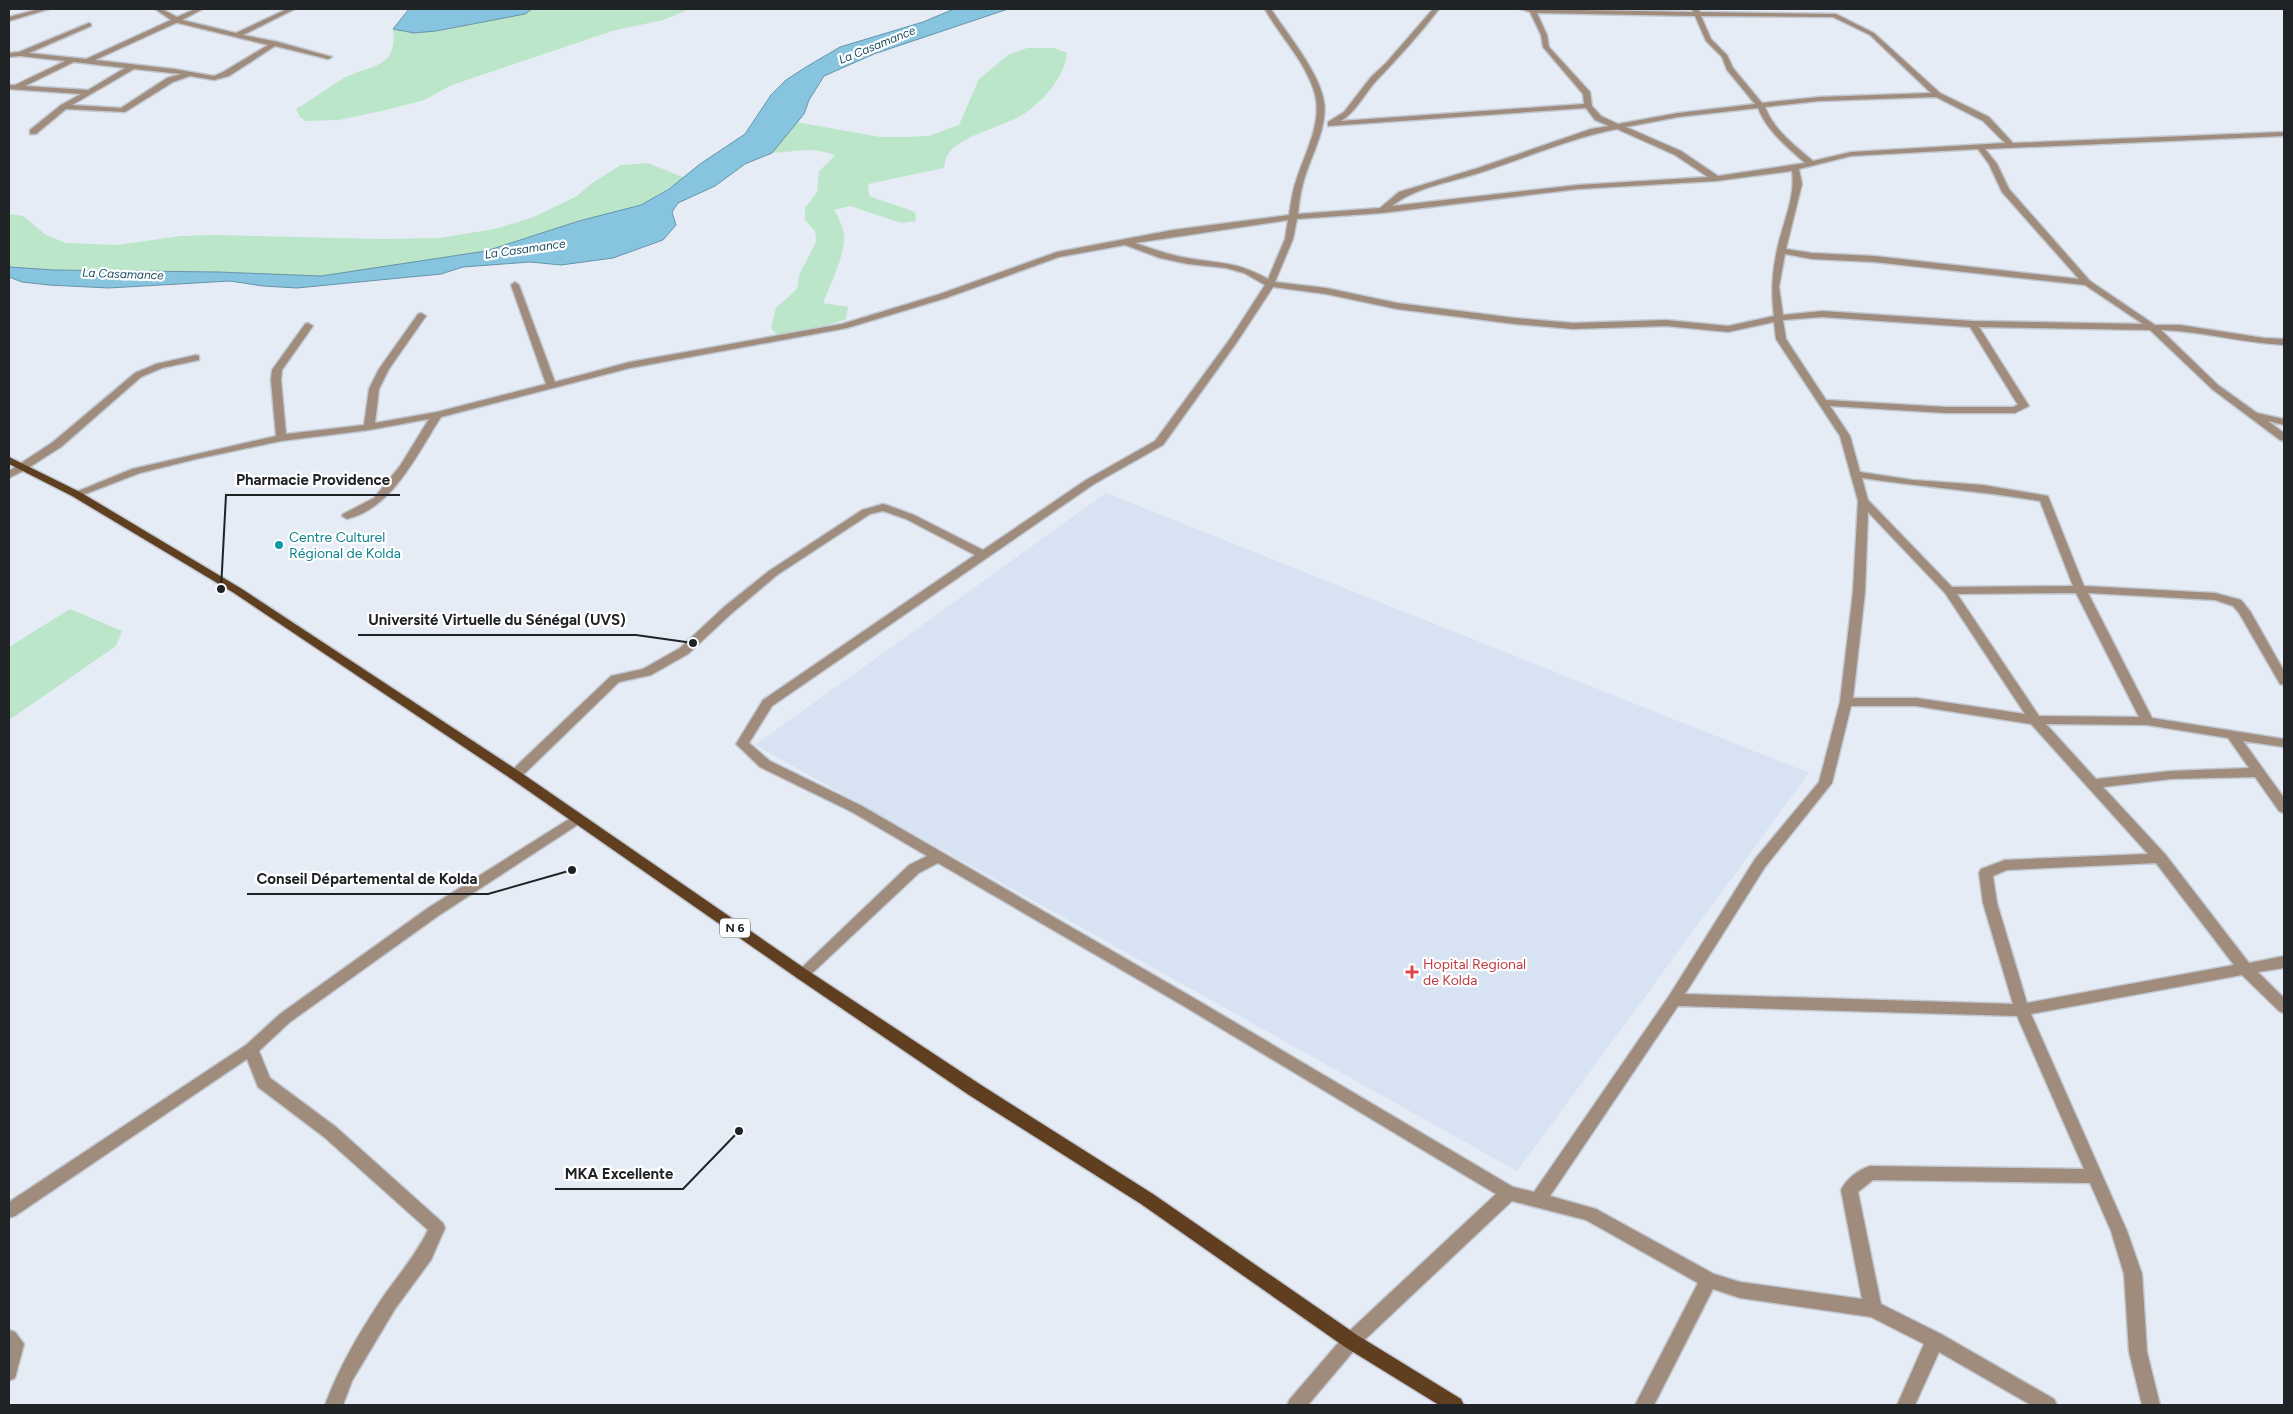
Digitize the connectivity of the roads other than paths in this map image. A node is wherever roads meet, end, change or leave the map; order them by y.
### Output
1 (46, 9) edge
2 (158, 9) edge
3 (200, 9) edge
4 (292, 9) edge
5 (1268, 9) edge
6 (1436, 9) edge
7 (1523, 9) edge
8 (1812, 9) edge
9 (1532, 10) edge
10 (1695, 11) edge
11 (1834, 15) junction
12 (9, 19) edge
13 (178, 21) junction
14 (89, 25) dead end
15 (206, 27) junction
16 (239, 34) junction
17 (276, 43) junction
18 (9, 54) edge
19 (20, 54) junction
20 (328, 57) dead end
21 (71, 60) junction
22 (88, 61) junction
23 (133, 66) junction
24 (174, 71) junction
25 (191, 74) junction
26 (170, 80) junction
27 (9, 86) edge
28 (17, 87) junction
29 (9, 92) edge
30 (88, 92) junction
31 (1937, 95) junction
32 (1760, 105) junction
33 (1588, 106) junction
34 (64, 107) junction
35 (1331, 124) junction
36 (1615, 127) junction
37 (33, 132) dead end
38 (1317, 133) junction
39 (2284, 134) edge
40 (2012, 146) junction
41 (1980, 147) junction
42 (1811, 164) junction
43 (1794, 168) junction
44 (1716, 180) junction
45 (1382, 210) junction
46 (1292, 217) junction
47 (1124, 242) junction
48 (1781, 251) junction
49 (2087, 282) junction
50 (1270, 284) junction
51 (515, 285) dead end
52 (421, 316) dead end
53 (1778, 318) junction
54 (1973, 324) junction
55 (308, 326) dead end
56 (2151, 326) junction
57 (2284, 342) edge
58 (196, 358) dead end
59 (551, 385) junction
60 (1824, 403) junction
61 (2248, 413) junction
62 (437, 415) junction
63 (2284, 422) edge
64 (369, 428) junction
65 (281, 438) junction
66 (2284, 438) edge
67 (9, 460) edge
68 (24, 468) junction
69 (1855, 474) junction
70 (9, 475) edge
71 (76, 494) junction
72 (1863, 501) junction
73 (347, 516) dead end
74 (981, 554) junction
75 (2080, 590) junction
76 (1949, 591) junction
77 (2284, 680) edge
78 (1846, 702) junction
79 (2035, 720) junction
80 (2147, 721) junction
81 (2232, 735) junction
82 (2284, 744) edge
83 (2259, 772) junction
84 (515, 776) junction
85 (2092, 784) junction
86 (2284, 808) edge
87 (576, 819) junction
88 (938, 858) junction
89 (2160, 858) junction
90 (2284, 962) edge
91 (2244, 969) junction
92 (802, 974) junction
93 (1674, 1000) junction
94 (2284, 1007) edge
95 (2022, 1010) junction
96 (251, 1050) junction
97 (2095, 1176) junction
98 (1509, 1193) junction
99 (1537, 1201) junction
100 (9, 1211) edge
101 (1709, 1280) junction
102 (1873, 1309) junction
103 (9, 1338) edge
104 (1935, 1340) junction
105 (1350, 1341) junction
106 (9, 1372) edge
107 (334, 1405) edge
108 (1296, 1405) edge
109 (1455, 1405) edge
110 (1644, 1405) edge
111 (1906, 1405) edge
112 (2048, 1405) edge
113 (2151, 1405) edge

1 - 12 street
2 - 13 street
3 - 13 street
3 - 15 street
4 - 16 street
5 - 38 street
6 - 35 street
7 - 9 street
8 - 11 street
9 - 10 street
9 - 33 street
10 - 11 street
10 - 32 street
11 - 31 street
13 - 15 street
13 - 22 street
14 - 19 street
15 - 16 street
16 - 17 street
17 - 20 street
17 - 25 street
18 - 19 street
19 - 21 street
21 - 22 street
21 - 28 street
22 - 23 street
23 - 24 street
23 - 30 street
24 - 25 street
24 - 26 street
25 - 26 street
26 - 34 street
27 - 28 street
28 - 29 street
28 - 30 street
30 - 34 street
31 - 32 street
31 - 40 street
32 - 36 street
32 - 42 street
33 - 35 street
33 - 36 street
34 - 37 street
35 - 38 street
36 - 44 street
36 - 45 street
38 - 46 street
39 - 40 street
40 - 41 street
41 - 42 street
41 - 49 street
42 - 43 street
43 - 44 street
43 - 48 street
44 - 45 street
45 - 46 street
46 - 47 street
46 - 50 street
47 - 50 street
47 - 59 street
48 - 49 street
48 - 53 street
49 - 56 street
50 - 53 street
50 - 74 street
51 - 59 street
52 - 64 street
53 - 54 street
53 - 60 street
54 - 56 street
54 - 60 street
55 - 65 street
56 - 57 street
56 - 61 street
58 - 68 street
59 - 62 street
60 - 69 street
61 - 63 street
61 - 66 street
62 - 64 street
62 - 73 street
64 - 65 street
65 - 71 street
67 - 68 main road, N 6
68 - 70 street
68 - 71 main road, N 6
69 - 72 street
69 - 75 street
71 - 84 main road, N 6
72 - 76 street
72 - 78 street
74 - 84 street
74 - 88 street
75 - 76 street
75 - 77 street
75 - 80 street
76 - 79 street
78 - 79 street
78 - 93 street
79 - 80 street
79 - 85 street
80 - 81 street
81 - 82 street
81 - 83 street
83 - 85 street
83 - 86 street
84 - 87 main road, N 6
85 - 89 street
87 - 92 main road, N 6
87 - 96 street
88 - 92 street
88 - 98 street
89 - 91 street
89 - 95 street
90 - 91 street
91 - 94 street
91 - 95 street
92 - 105 main road, N 6
93 - 95 street
93 - 99 street
95 - 97 street
96 - 100 street
96 - 107 street
97 - 102 street
97 - 113 street
98 - 99 street
98 - 105 street
99 - 101 street
101 - 102 street
101 - 110 street
102 - 104 street
103 - 106 street
104 - 111 street
104 - 112 street
105 - 108 street
105 - 109 main road, N 6

